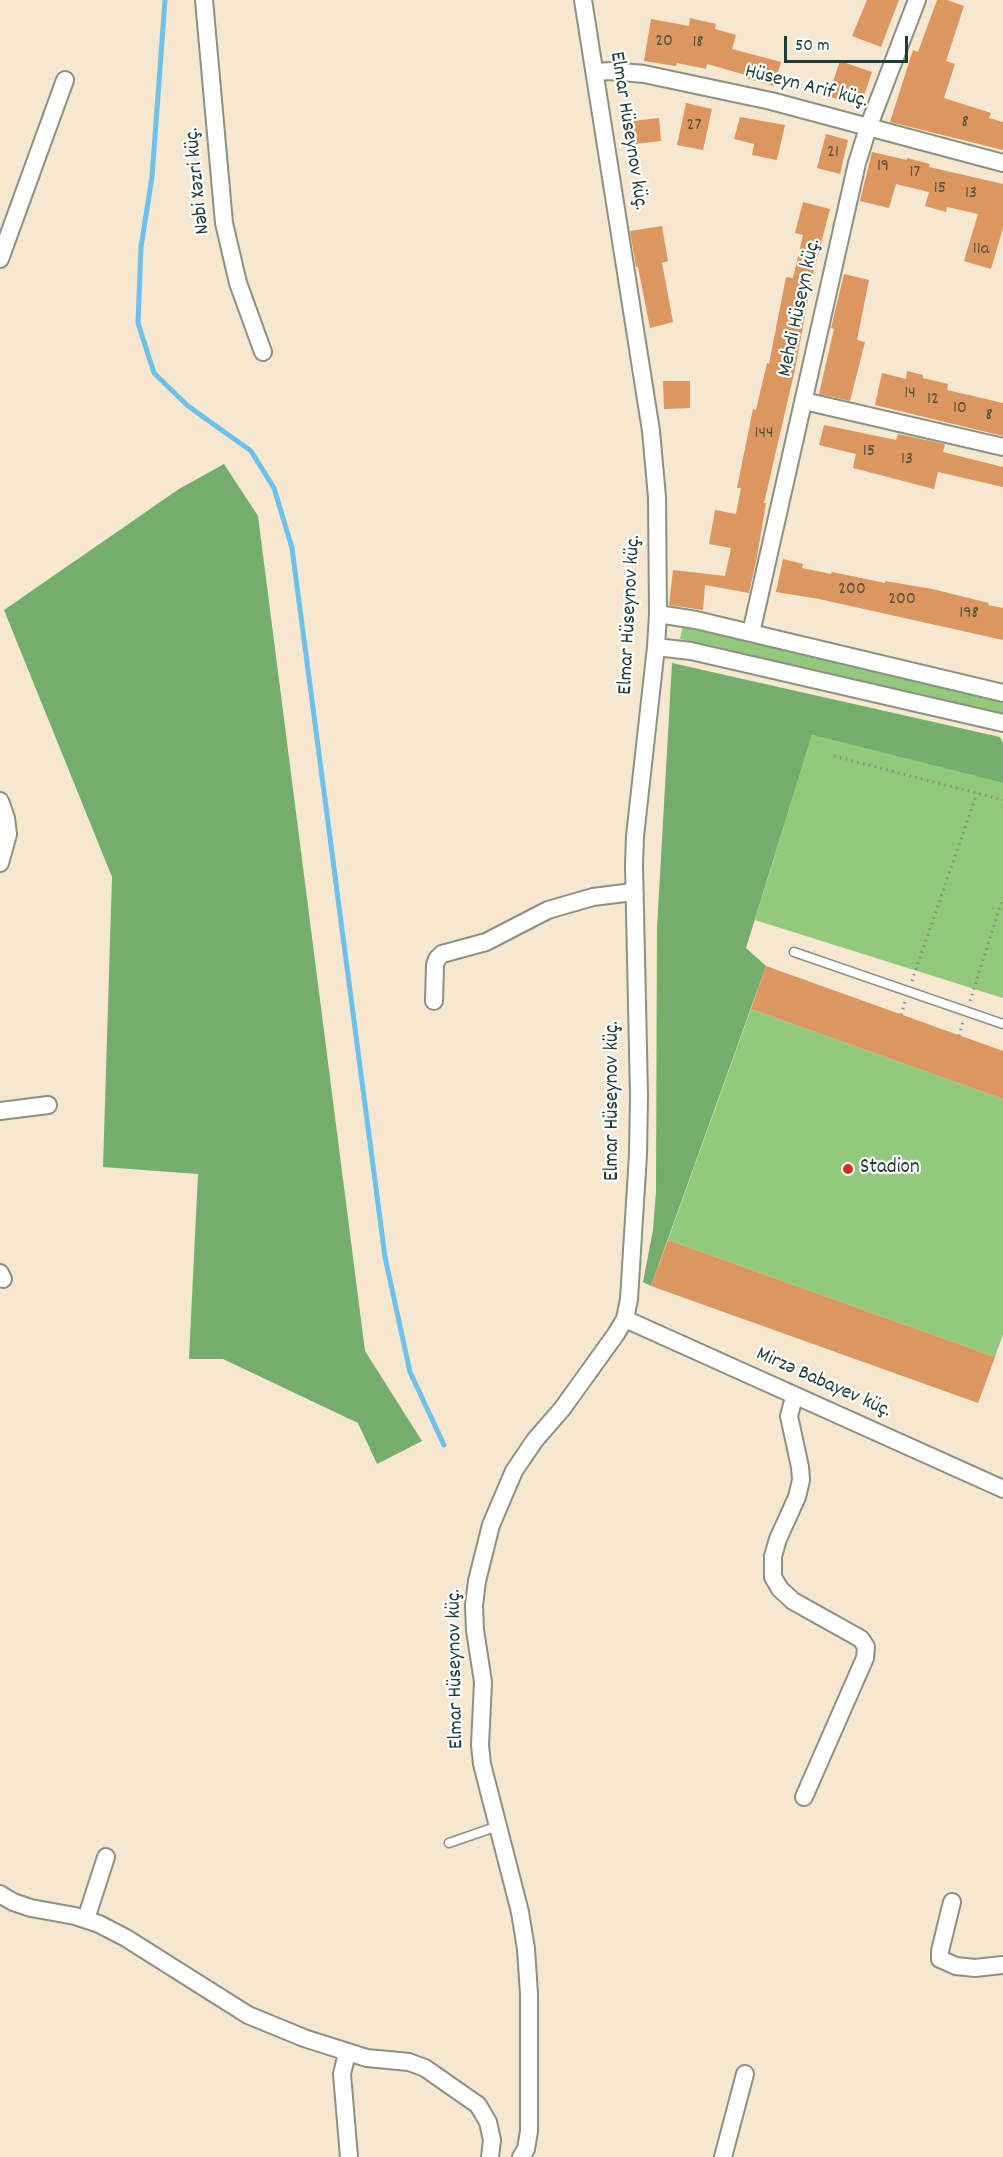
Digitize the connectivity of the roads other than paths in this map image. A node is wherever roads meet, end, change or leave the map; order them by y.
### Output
1 (204, 0) edge
2 (583, 0) edge
3 (917, 0) edge
4 (595, 72) junction
5 (65, 80) dead end
6 (868, 128) junction
7 (1003, 163) edge
8 (0, 259) edge
9 (263, 352) dead end
10 (804, 401) junction
11 (1003, 447) edge
12 (658, 614) junction
13 (751, 633) junction
14 (656, 647) junction
15 (1003, 693) edge
16 (1003, 723) edge
17 (0, 801) edge
18 (0, 863) edge
19 (633, 892) junction
20 (794, 952) dead end
21 (434, 1001) dead end
22 (1003, 1024) edge
23 (48, 1105) dead end
24 (0, 1111) edge
25 (625, 1319) junction
26 (794, 1397) junction
27 (1003, 1489) edge
28 (804, 1797) dead end
29 (498, 1826) junction
30 (449, 1843) dead end
31 (106, 1857) dead end
32 (0, 1896) edge
33 (952, 1902) dead end
34 (86, 1919) junction
35 (1003, 1965) edge
36 (346, 2053) junction
37 (745, 2074) dead end
38 (349, 2157) edge
39 (490, 2157) edge
40 (521, 2157) edge
41 (723, 2157) edge

1 - 9 street, Nəbi Xəzri küç.
2 - 4 street, Elmar Hüseynov küç.
3 - 6 street, Mehdi Hüseyn küç.
4 - 6 street, Hüseyn Arif küç.
4 - 12 street, Elmar Hüseynov küç.
5 - 8 street
6 - 7 street, Hüseyn Arif küç.
6 - 10 street, Mehdi Hüseyn küç.
10 - 11 street
10 - 13 street, Mehdi Hüseyn küç.
12 - 13 street
12 - 14 street, Elmar Hüseynov küç.
13 - 15 street
14 - 16 street
14 - 19 street, Elmar Hüseynov küç.
17 - 18 street
19 - 21 street
19 - 25 street, Elmar Hüseynov küç.
20 - 22 lane
23 - 24 street
25 - 26 street, Mirzə Babayev küç.
25 - 29 street, Elmar Hüseynov küç.
26 - 27 street, Mirzə Babayev küç.
26 - 28 street
29 - 30 lane
29 - 40 street, Elmar Hüseynov küç.
31 - 34 street
32 - 34 street
33 - 35 street
34 - 36 street
36 - 38 street
36 - 39 street
37 - 41 street

